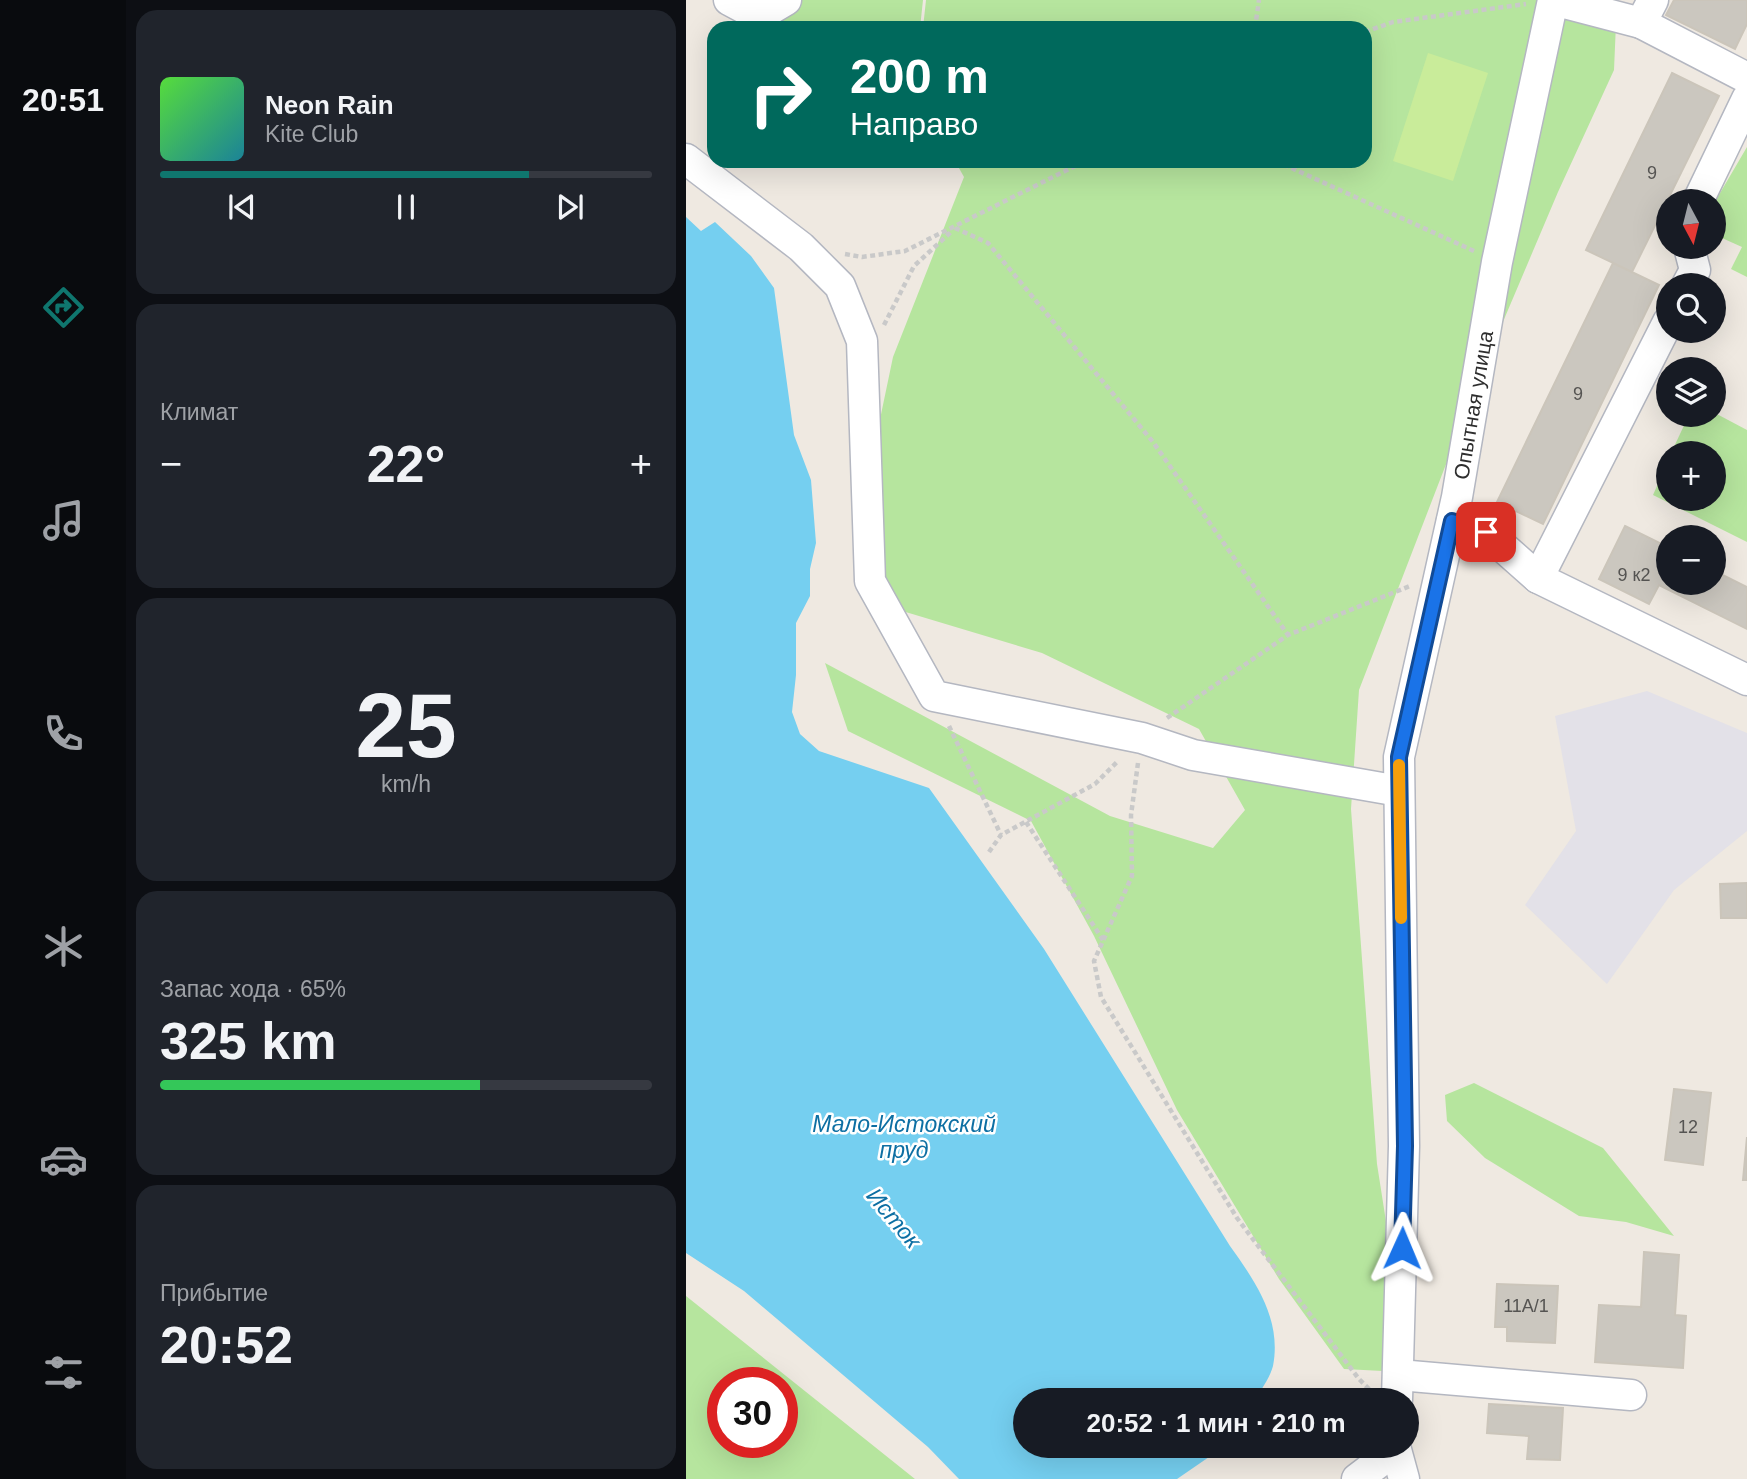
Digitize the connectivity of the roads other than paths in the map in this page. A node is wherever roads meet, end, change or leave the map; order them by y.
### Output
1 (729, 0) edge
2 (786, 0) edge
3 (1553, 0) edge
4 (1647, 11) edge
5 (1747, 78) edge
6 (1747, 99) edge
7 (686, 159) edge
8 (1704, 189) edge
9 (1657, 343) edge
10 (1452, 521) junction
11 (1538, 578) junction
12 (1747, 680) edge
13 (1399, 791) junction
14 (1398, 1387) edge
15 (1631, 1395) dead end
16 (1382, 1458) edge
17 (1397, 1458) edge
18 (1357, 1479) edge
19 (1404, 1479) edge

1 - 2 street
3 - 4 street
3 - 10 street, Опытная улица
4 - 5 street
6 - 8 street
7 - 13 street
9 - 11 street
10 - 11 street
10 - 13 street, Опытная улица
11 - 12 street
13 - 14 street, Опытная улица
14 - 15 street
16 - 18 street
17 - 19 street

